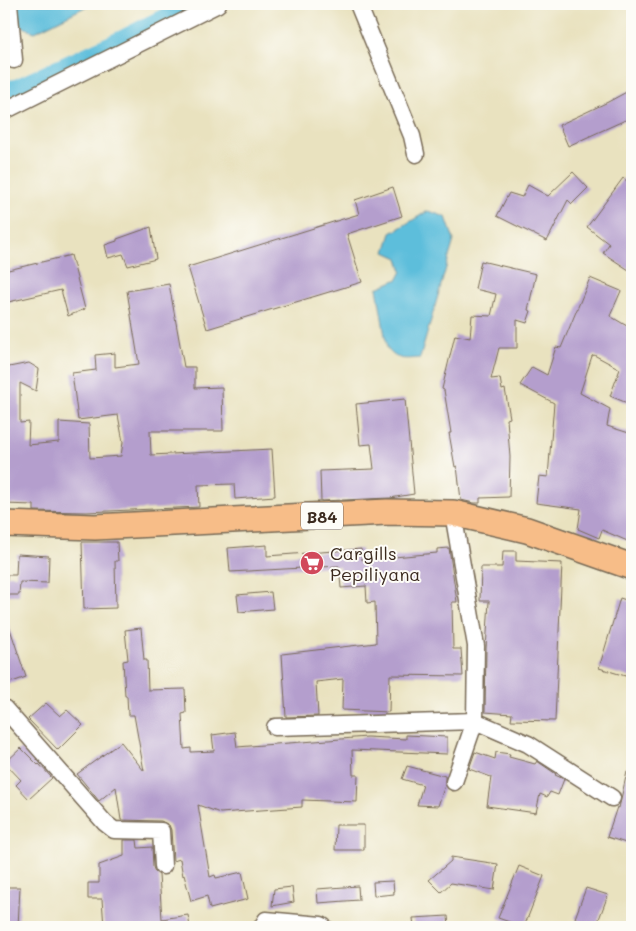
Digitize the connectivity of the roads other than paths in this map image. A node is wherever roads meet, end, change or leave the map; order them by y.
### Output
1 (9, 4) edge
2 (218, 4) edge
3 (358, 4) edge
4 (14, 60) dead end
5 (4, 111) edge
6 (416, 154) dead end
7 (453, 513) junction
8 (4, 524) edge
9 (632, 567) edge
10 (4, 708) edge
11 (475, 721) junction
12 (275, 727) dead end
13 (454, 782) dead end
14 (612, 798) dead end
15 (163, 866) dead end
16 (262, 927) edge
17 (324, 927) edge

1 - 4 street
2 - 5 street
3 - 6 street
7 - 8 main road, B84
7 - 9 main road, B84
7 - 11 street
10 - 15 street
11 - 12 street
11 - 13 street
11 - 14 street
16 - 17 street

